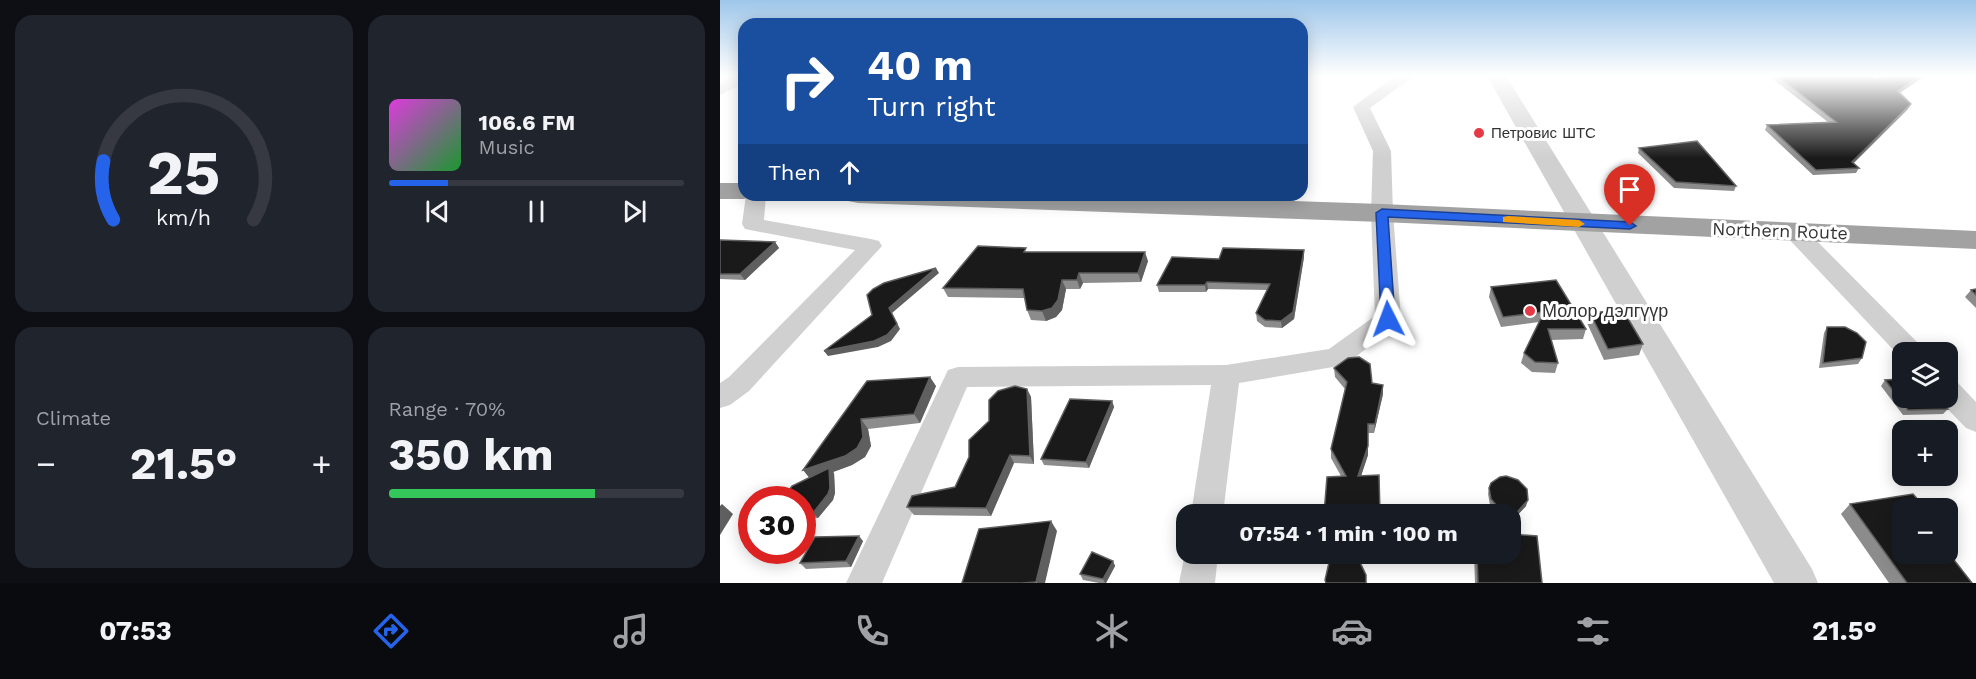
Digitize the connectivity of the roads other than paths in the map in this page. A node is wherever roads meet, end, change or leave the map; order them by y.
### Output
1 (1367, 103) edge
2 (1513, 103) edge
3 (720, 191) edge
4 (738, 191) edge
5 (755, 201) edge
6 (1033, 201) edge
7 (1382, 213) junction
8 (1583, 224) junction
9 (1795, 232) junction
10 (1976, 240) edge
11 (1901, 342) edge
12 (1226, 375) junction
13 (720, 397) edge
14 (1958, 401) edge
15 (1976, 420) edge
16 (1208, 504) edge
17 (1200, 564) edge
18 (864, 583) edge
19 (1197, 583) edge
20 (1797, 583) edge

1 - 7 street
2 - 8 street
3 - 4 highway
5 - 13 street
6 - 7 highway, Northern Route
7 - 8 highway, Northern Route
7 - 12 street
8 - 9 highway, Northern Route
8 - 20 street
9 - 10 highway, Northern Route
9 - 11 street
12 - 16 street
12 - 18 street
14 - 15 street
17 - 19 street

